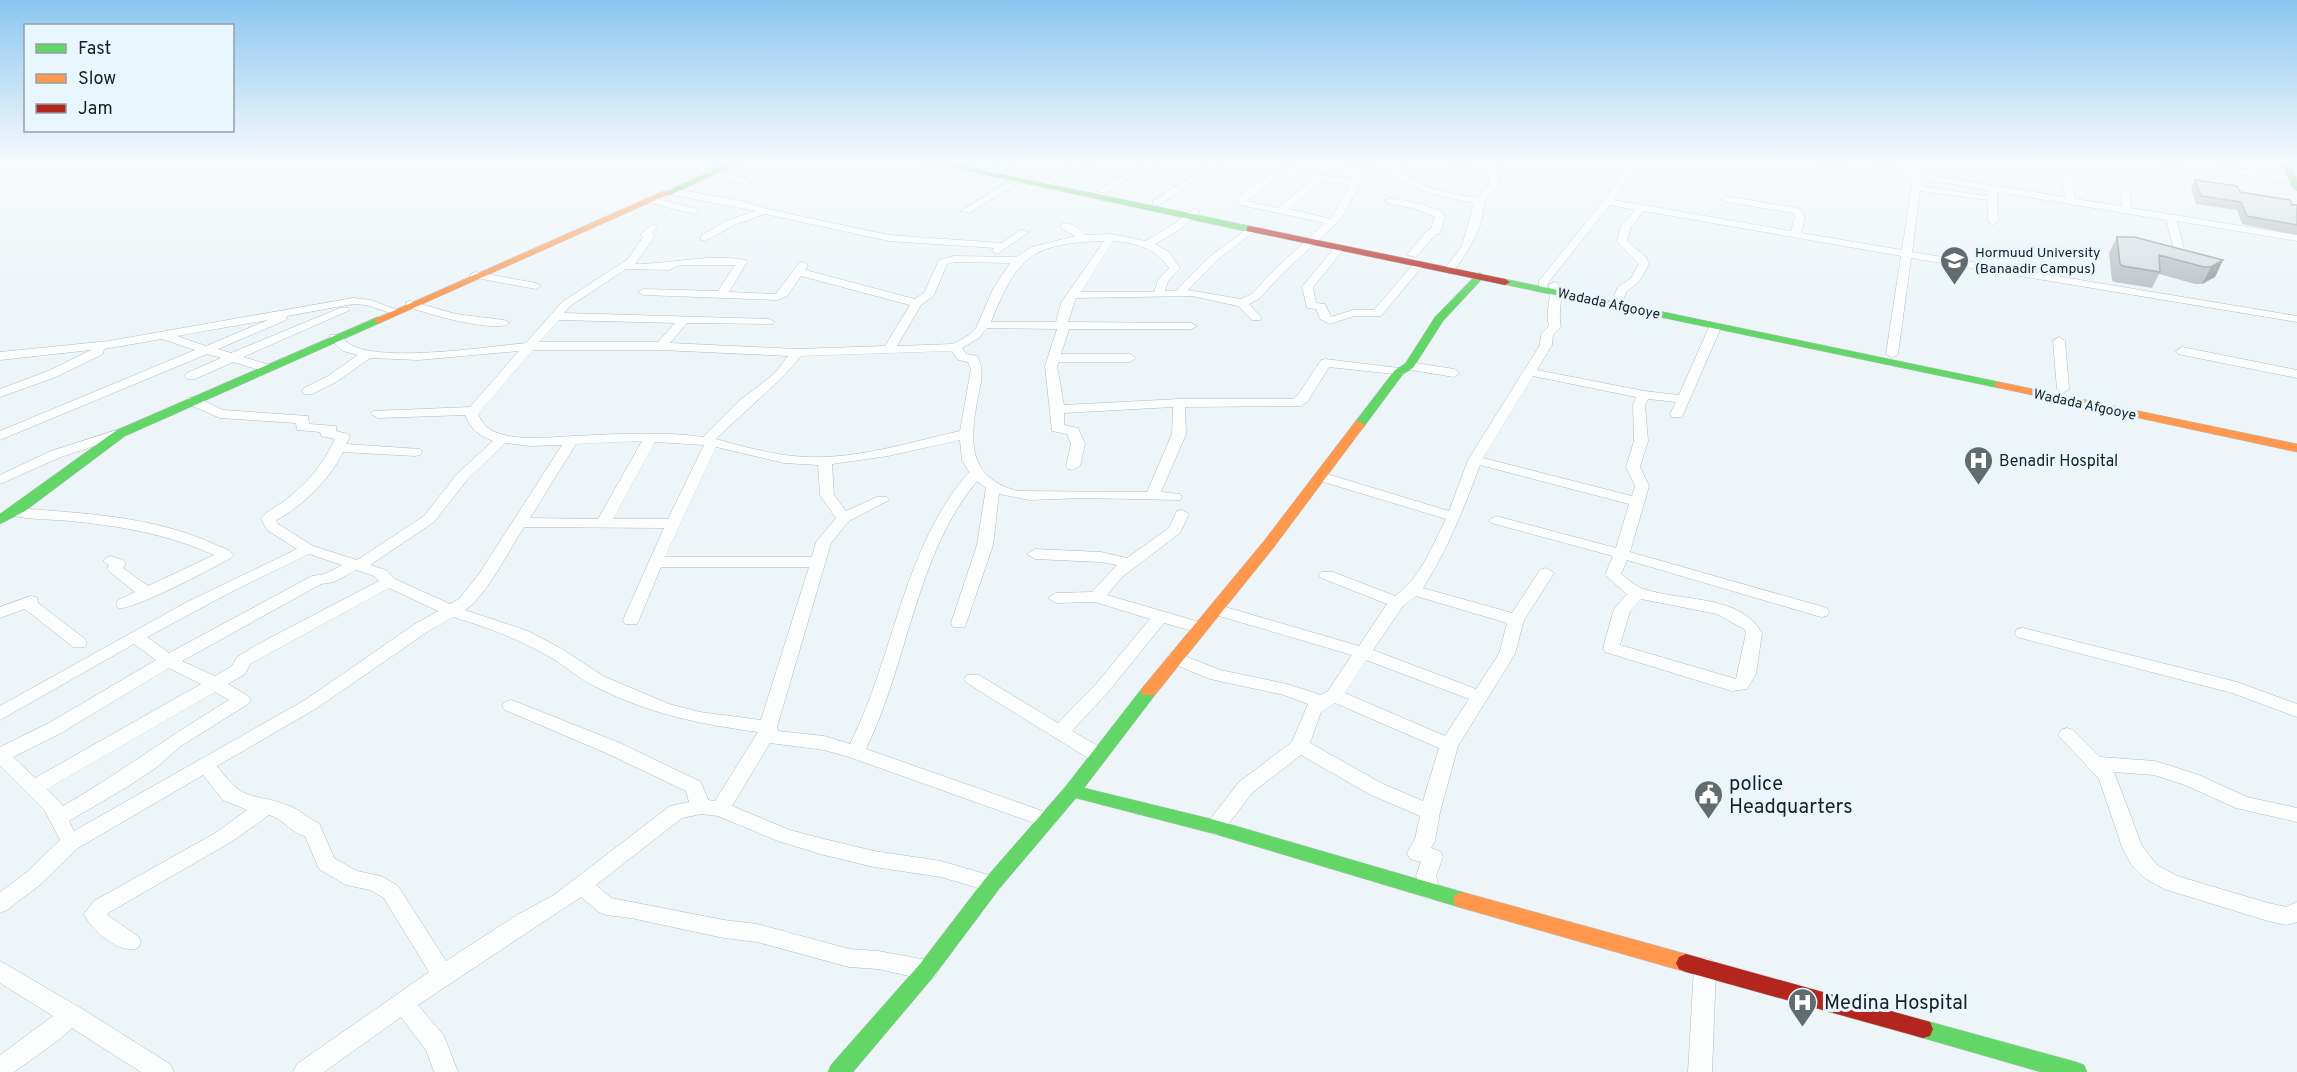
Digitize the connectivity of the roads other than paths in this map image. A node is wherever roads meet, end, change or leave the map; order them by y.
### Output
1 (627, 210) edge
2 (690, 210) edge
3 (1179, 210) edge
4 (1182, 210) edge
5 (1276, 210) edge
6 (1342, 210) edge
7 (1430, 210) edge
8 (1479, 210) edge
9 (1602, 210) edge
10 (1639, 210) edge
11 (1659, 210) edge
12 (1791, 210) edge
13 (1913, 210) edge
14 (1993, 210) edge
15 (2121, 210) edge
16 (694, 211) dead end
17 (764, 211) joint
18 (1280, 211) joint
19 (2127, 211) joint
20 (1193, 213) junction
21 (2171, 219) junction
22 (1333, 222) junction
23 (1993, 222) dead end
24 (1065, 226) dead end
25 (652, 227) dead end
26 (1251, 229) junction
27 (1024, 232) dead end
28 (1795, 235) junction
29 (1111, 237) junction
30 (705, 238) dead end
31 (1082, 238) junction
32 (2297, 238) edge
33 (1315, 239) junction
34 (1145, 245) junction
35 (1004, 246) junction
36 (1340, 248) junction
37 (2179, 249) edge
38 (1906, 254) junction
39 (987, 258) junction
40 (1416, 259) junction
41 (1018, 260) junction
42 (626, 264) junction
43 (1451, 267) junction
44 (475, 275) junction
45 (1480, 276) junction
46 (536, 286) dead end
47 (1549, 287) junction
48 (644, 292) dead end
49 (1179, 294) junction
50 (1073, 295) junction
51 (1159, 295) junction
52 (721, 296) junction
53 (1619, 298) junction
54 (367, 302) junction
55 (917, 303) junction
56 (1242, 303) junction
57 (410, 304) junction
58 (394, 311) junction
59 (294, 312) junction
60 (556, 316) junction
61 (1256, 318) dead end
62 (684, 319) junction
63 (2297, 319) edge
64 (769, 322) dead end
65 (504, 323) dead end
66 (984, 325) junction
67 (1063, 326) junction
68 (1191, 326) dead end
69 (1716, 326) junction
70 (163, 334) junction
71 (334, 337) junction
72 (2059, 340) dead end
73 (109, 345) junction
74 (531, 346) junction
75 (661, 346) junction
76 (955, 347) junction
77 (890, 348) junction
78 (210, 350) junction
79 (2182, 351) dead end
80 (797, 353) junction
81 (367, 354) junction
82 (1892, 354) junction
83 (16, 355) junction
84 (0, 356) edge
85 (232, 358) junction
86 (1052, 358) junction
87 (1130, 358) dead end
88 (0, 368) edge
89 (266, 368) junction
90 (1404, 369) junction
91 (1531, 372) junction
92 (1454, 373) dead end
93 (2297, 374) edge
94 (192, 376) dead end
95 (2063, 389) junction
96 (308, 391) dead end
97 (0, 393) edge
98 (1644, 395) junction
99 (1683, 399) junction
100 (193, 401) junction
101 (1179, 403) junction
102 (1058, 409) junction
103 (473, 411) junction
104 (378, 414) dead end
105 (1677, 414) dead end
106 (121, 433) junction
107 (966, 434) junction
108 (0, 436) edge
109 (651, 437) junction
110 (2297, 438) edge
111 (502, 439) junction
112 (572, 440) junction
113 (709, 442) junction
114 (336, 447) junction
115 (2297, 448) edge
116 (416, 452) dead end
117 (1475, 460) junction
118 (825, 461) junction
119 (1073, 466) dead end
120 (976, 473) junction
121 (1322, 477) junction
122 (0, 480) edge
123 (993, 488) junction
124 (1152, 496) junction
125 (1175, 497) dead end
126 (882, 500) dead end
127 (1638, 502) junction
128 (15, 512) junction
129 (1182, 514) dead end
130 (1455, 517) junction
131 (844, 518) junction
132 (0, 520) edge
133 (1496, 520) dead end
134 (518, 522) junction
135 (603, 523) junction
136 (674, 524) junction
137 (308, 549) junction
138 (1035, 554) dead end
139 (1623, 554) junction
140 (111, 561) dead end
141 (655, 562) junction
142 (817, 562) junction
143 (1131, 564) junction
144 (358, 565) junction
145 (1546, 573) dead end
146 (1327, 575) dead end
147 (389, 582) junction
148 (1414, 590) junction
149 (1637, 593) junction
150 (148, 594) junction
151 (1096, 597) junction
152 (1056, 598) dead end
153 (1397, 602) junction
154 (124, 604) dead end
155 (1215, 609) junction
156 (451, 611) junction
157 (1821, 612) dead end
158 (0, 613) edge
159 (1162, 615) junction
160 (631, 620) dead end
161 (1516, 620) junction
162 (959, 623) dead end
163 (1200, 628) junction
164 (2022, 633) dead end
165 (135, 637) junction
166 (79, 643) dead end
167 (1364, 653) junction
168 (1175, 658) junction
169 (170, 662) junction
170 (973, 679) dead end
171 (214, 683) junction
172 (1480, 697) junction
173 (1330, 699) junction
174 (511, 706) dead end
175 (2297, 711) edge
176 (0, 714) edge
177 (768, 727) junction
178 (1059, 733) junction
179 (2067, 735) dead end
180 (1449, 745) junction
181 (1300, 746) junction
182 (855, 752) junction
183 (0, 755) edge
184 (1098, 755) junction
185 (2095, 764) junction
186 (206, 765) junction
187 (33, 788) junction
188 (1072, 791) junction
189 (267, 806) junction
190 (710, 808) junction
191 (1430, 812) junction
192 (2297, 815) edge
193 (57, 819) junction
194 (1047, 820) junction
195 (1215, 827) junction
196 (71, 842) junction
197 (992, 884) junction
198 (581, 885) junction
199 (1430, 891) junction
200 (0, 904) edge
201 (2297, 911) edge
202 (130, 942) dead end
203 (1705, 968) junction
204 (927, 970) junction
205 (0, 971) edge
206 (443, 975) junction
207 (403, 1003) junction
208 (71, 1014) junction
209 (0, 1068) edge
210 (155, 1070) edge
211 (305, 1072) edge
212 (446, 1072) edge
213 (838, 1072) edge
214 (1701, 1072) edge
215 (2076, 1072) edge

1 - 44 main road
2 - 16 street
3 - 20 main road, Wadada Afgooye
4 - 20 main road, Wadada Afgooye
5 - 18 street
6 - 22 street
7 - 40 street
8 - 43 street
9 - 47 street
10 - 53 street
11 - 28 street
12 - 28 street
13 - 38 street
14 - 23 street
15 - 19 street
17 - 30 street
17 - 35 street
18 - 22 street
19 - 21 street
20 - 26 main road, Wadada Afgooye
20 - 33 main road, Wadada Afgooye
20 - 34 street
21 - 32 street
21 - 37 street
22 - 33 street
24 - 31 street
25 - 42 street
26 - 33 main road, Wadada Afgooye
26 - 49 street
27 - 35 street
28 - 38 street
29 - 31 street
29 - 34 street
29 - 50 street
31 - 41 street
33 - 36 main road, Wadada Afgooye
33 - 40 main road, Wadada Afgooye
33 - 56 street
34 - 51 street
35 - 39 street
36 - 40 main road, Wadada Afgooye
36 - 40 street
38 - 63 street
38 - 82 street
39 - 41 street
39 - 55 street
40 - 43 main road, Wadada Afgooye
41 - 66 street
42 - 52 street
42 - 60 street
43 - 45 main road, Wadada Afgooye
43 - 47 main road, Wadada Afgooye
44 - 46 street
44 - 57 main road
45 - 47 main road, Wadada Afgooye
45 - 90 main road
47 - 53 main road, Wadada Afgooye
47 - 69 main road, Wadada Afgooye
47 - 91 street
48 - 52 street
49 - 51 street
49 - 56 street
50 - 51 street
50 - 67 street
52 - 55 street
53 - 82 main road, Wadada Afgooye
54 - 58 street
54 - 59 street
54 - 85 street
55 - 77 street
56 - 61 street
57 - 58 main road
57 - 65 street
58 - 71 main road
59 - 70 street
59 - 78 street
60 - 62 street
60 - 74 street
62 - 64 street
62 - 75 street
66 - 67 street
66 - 76 street
67 - 68 street
67 - 86 street
69 - 99 street
69 - 115 main road, Wadada Afgooye
70 - 73 street
70 - 78 street
71 - 81 street
71 - 89 main road
72 - 95 street
73 - 83 street
73 - 97 street
74 - 75 street
74 - 81 street
74 - 103 street
75 - 80 street
76 - 77 street
76 - 107 street
77 - 80 street
78 - 85 street
78 - 108 street
79 - 93 street
80 - 113 street
81 - 96 street
82 - 95 main road, Wadada Afgooye
83 - 84 street
83 - 88 street
85 - 89 street
85 - 94 street
86 - 87 street
86 - 102 street
89 - 100 main road
90 - 92 street
90 - 101 street
90 - 121 main road
91 - 98 street
91 - 117 street
95 - 110 main road, Wadada Afgooye
98 - 99 street
98 - 127 street
99 - 105 street
100 - 106 main road
100 - 114 street
101 - 102 street
101 - 124 street
102 - 119 street
103 - 104 street
103 - 111 street
106 - 122 street
106 - 128 main road
107 - 118 street
107 - 120 street
109 - 112 street
109 - 113 street
109 - 135 street
111 - 112 street
111 - 144 street
112 - 134 street
113 - 118 street
113 - 136 street
114 - 116 street
114 - 137 street
117 - 127 street
117 - 130 street
118 - 131 street
120 - 123 street
120 - 182 street
121 - 130 street
121 - 155 main road
123 - 124 street
123 - 162 street
124 - 125 street
126 - 131 street
127 - 139 street
128 - 132 main road
128 - 150 street
129 - 143 street
130 - 148 street
131 - 142 street
133 - 139 street
134 - 135 street
134 - 156 street
135 - 136 street
136 - 141 street
137 - 144 street
137 - 165 street
138 - 143 street
139 - 149 street
139 - 157 street
140 - 150 street
141 - 142 street
141 - 160 street
142 - 177 street
143 - 151 street
144 - 147 street
144 - 169 street
145 - 161 street
146 - 153 street
147 - 156 street
147 - 171 street
148 - 153 street
148 - 161 street
149 - 149 street
150 - 154 street
151 - 152 street
151 - 159 street
153 - 167 street
155 - 163 main road
155 - 167 street
156 - 177 street
156 - 186 street
158 - 166 street
159 - 163 street
159 - 178 street
161 - 172 street
163 - 168 main road
164 - 175 street
165 - 169 street
165 - 176 street
167 - 172 street
167 - 173 street
168 - 173 street
168 - 184 main road
169 - 171 street
169 - 183 street
170 - 178 street
171 - 187 street
171 - 193 street
172 - 180 street
173 - 180 street
173 - 181 street
174 - 190 street
177 - 182 street
177 - 190 street
178 - 184 street
179 - 185 street
180 - 191 street
181 - 191 street
181 - 195 street
182 - 194 street
183 - 187 street
184 - 188 main road
185 - 192 street
185 - 201 street
186 - 189 street
186 - 196 street
187 - 193 street
188 - 194 main road
188 - 195 main road
189 - 202 street
189 - 206 street
190 - 197 street
190 - 198 street
191 - 199 street
193 - 196 street
194 - 197 main road
195 - 199 main road
196 - 200 street
197 - 204 main road
198 - 204 street
198 - 206 street
199 - 203 main road
203 - 214 street
203 - 215 main road
204 - 213 main road
205 - 208 street
206 - 207 street
207 - 211 street
207 - 212 street
208 - 209 street
208 - 210 street

